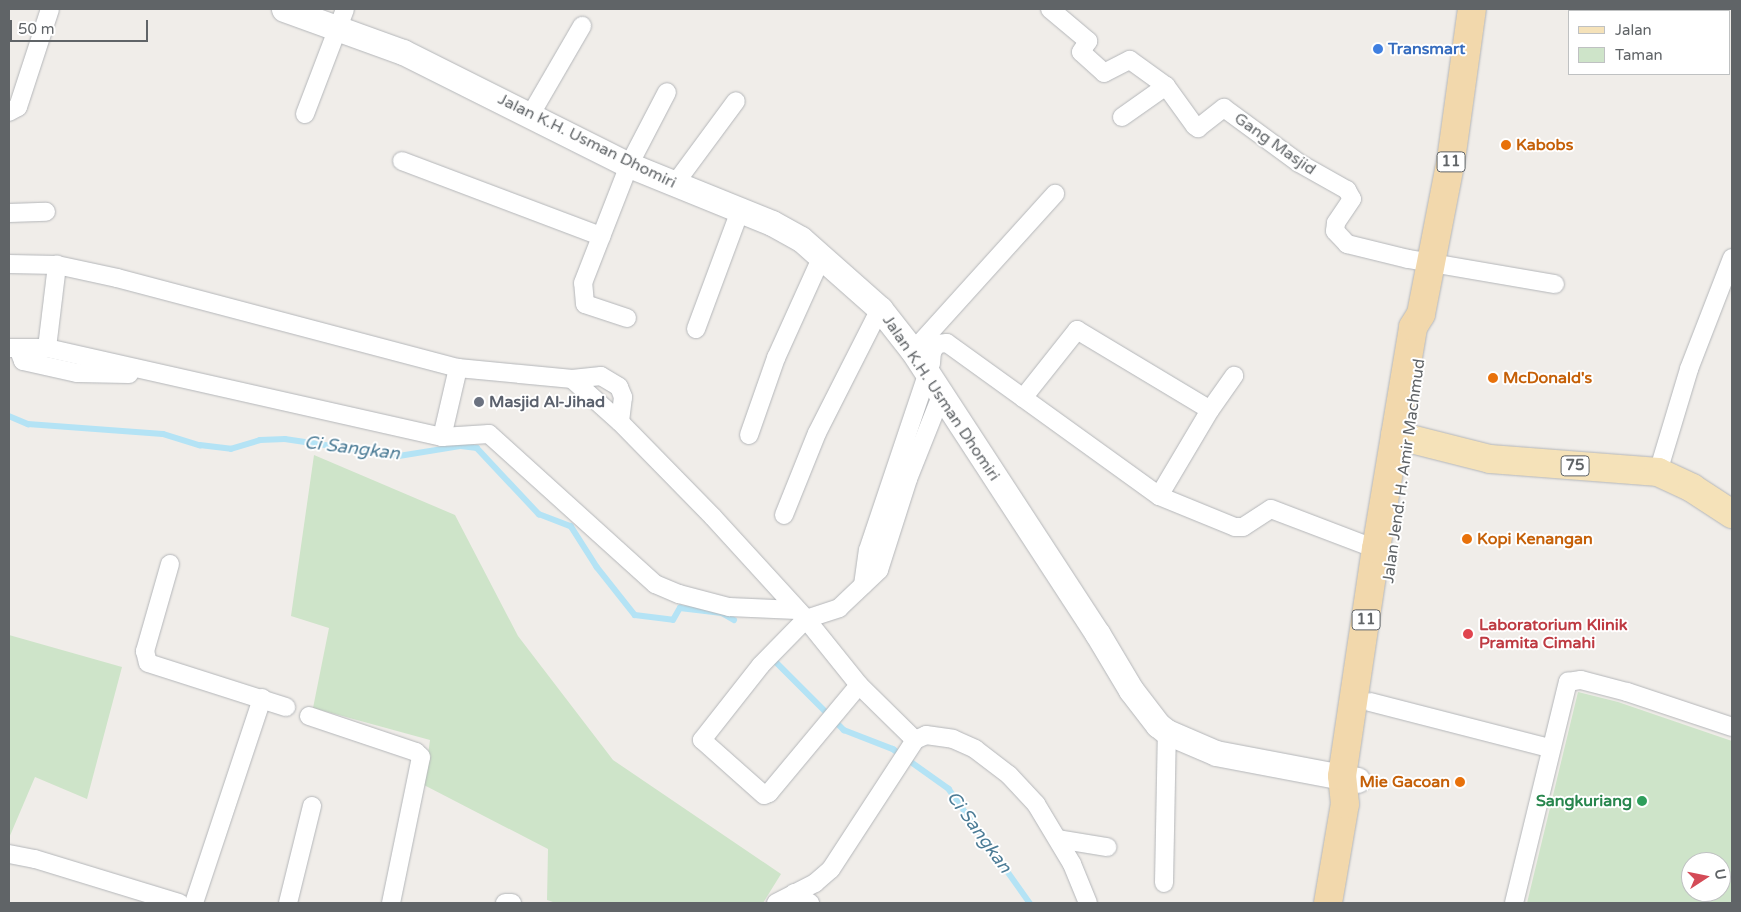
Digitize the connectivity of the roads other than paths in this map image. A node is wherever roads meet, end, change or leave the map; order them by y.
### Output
1 (50, 9) edge
2 (284, 9) edge
3 (1050, 9) edge
4 (1472, 9) edge
5 (341, 18) edge
6 (582, 26) dead end
7 (1166, 86) junction
8 (667, 92) dead end
9 (736, 101) dead end
10 (9, 112) edge
11 (305, 114) dead end
12 (531, 114) junction
13 (1122, 118) dead end
14 (402, 161) dead end
15 (629, 165) junction
16 (674, 185) junction
17 (1055, 194) dead end
18 (740, 211) junction
19 (46, 212) dead end
20 (9, 213) edge
21 (601, 236) junction
22 (822, 256) junction
23 (1732, 258) edge
24 (1432, 262) junction
25 (9, 264) edge
26 (57, 265) junction
27 (1555, 284) dead end
28 (880, 309) junction
29 (627, 318) dead end
30 (696, 329) dead end
31 (13, 348) edge
32 (47, 348) junction
33 (913, 351) junction
34 (458, 368) junction
35 (160, 374) junction
36 (926, 375) junction
37 (1234, 376) dead end
38 (572, 379) junction
39 (941, 396) junction
40 (1023, 398) junction
41 (1210, 410) junction
42 (620, 422) junction
43 (749, 435) dead end
44 (1402, 437) junction
45 (442, 438) junction
46 (1658, 472) junction
47 (1159, 496) junction
48 (1732, 514) edge
49 (784, 515) dead end
50 (1376, 549) junction
51 (170, 564) dead end
52 (863, 585) junction
53 (802, 614) junction
54 (858, 685) junction
55 (262, 698) junction
56 (1370, 702) junction
57 (286, 708) dead end
58 (309, 716) dead end
59 (1732, 727) edge
60 (1167, 732) junction
61 (914, 740) junction
62 (1549, 748) junction
63 (1349, 778) junction
64 (312, 806) dead end
65 (1058, 839) junction
66 (1107, 847) dead end
67 (9, 854) edge
68 (1164, 883) dead end
69 (794, 894) junction
70 (134, 897) edge
71 (179, 903) edge
72 (194, 903) edge
73 (288, 903) edge
74 (391, 903) edge
75 (505, 903) edge
76 (512, 903) edge
77 (776, 903) edge
78 (810, 903) edge
79 (1088, 903) edge
80 (1328, 903) edge
81 (1514, 903) edge

1 - 10 street
2 - 5 main road, Jalan K.H. Usman Dhomiri
3 - 7 street, Gang Masjid
4 - 24 highway, Jalan Jend. H. Amir Machmud / 11
5 - 11 street
5 - 12 main road, Jalan K.H. Usman Dhomiri
6 - 12 street
7 - 13 street
7 - 24 street, Gang Masjid
8 - 15 street
9 - 16 street
12 - 15 main road, Jalan K.H. Usman Dhomiri
14 - 21 street
15 - 16 main road, Jalan K.H. Usman Dhomiri
15 - 21 street
16 - 18 main road, Jalan K.H. Usman Dhomiri
17 - 33 street
18 - 22 main road, Jalan K.H. Usman Dhomiri
18 - 30 street
19 - 20 street
21 - 29 street
22 - 28 main road, Jalan K.H. Usman Dhomiri
22 - 43 street
23 - 46 street
24 - 27 street
24 - 44 highway, Jalan Jend. H. Amir Machmud / 11
25 - 26 street
26 - 32 street
26 - 34 street
28 - 33 main road, Jalan K.H. Usman Dhomiri
28 - 49 street
31 - 32 street
31 - 35 street
32 - 35 street
33 - 36 main road, Jalan K.H. Usman Dhomiri
34 - 38 street
34 - 45 street
35 - 45 street
36 - 39 main road, Jalan K.H. Usman Dhomiri
36 - 40 street
36 - 52 street
37 - 41 street
38 - 42 street
38 - 42 street
39 - 52 street
39 - 60 main road, Jalan K.H. Usman Dhomiri
40 - 41 street
40 - 47 street
41 - 47 street
42 - 53 street
44 - 46 main road, 75
44 - 50 highway, Jalan Jend. H. Amir Machmud / 11
44 - 56 highway, Jalan Jend. H. Amir Machmud / 11
45 - 53 street
46 - 48 main road, 75
47 - 50 street
50 - 63 highway, Jalan Jend. H. Amir Machmud / 11
51 - 55 street
52 - 53 street
53 - 54 street
53 - 54 street
54 - 61 street
55 - 57 street
55 - 72 street
56 - 62 street
56 - 63 highway, Jalan Jend. H. Amir Machmud / 11
58 - 74 street
59 - 62 street
60 - 63 main road, Jalan K.H. Usman Dhomiri
60 - 68 street
61 - 65 street
61 - 69 street
62 - 81 street
63 - 80 highway, Jalan Jend. H. Amir Machmud / 11
64 - 73 street
65 - 66 street
65 - 79 street
67 - 70 street
69 - 77 street
69 - 78 street
70 - 71 street
75 - 76 street

